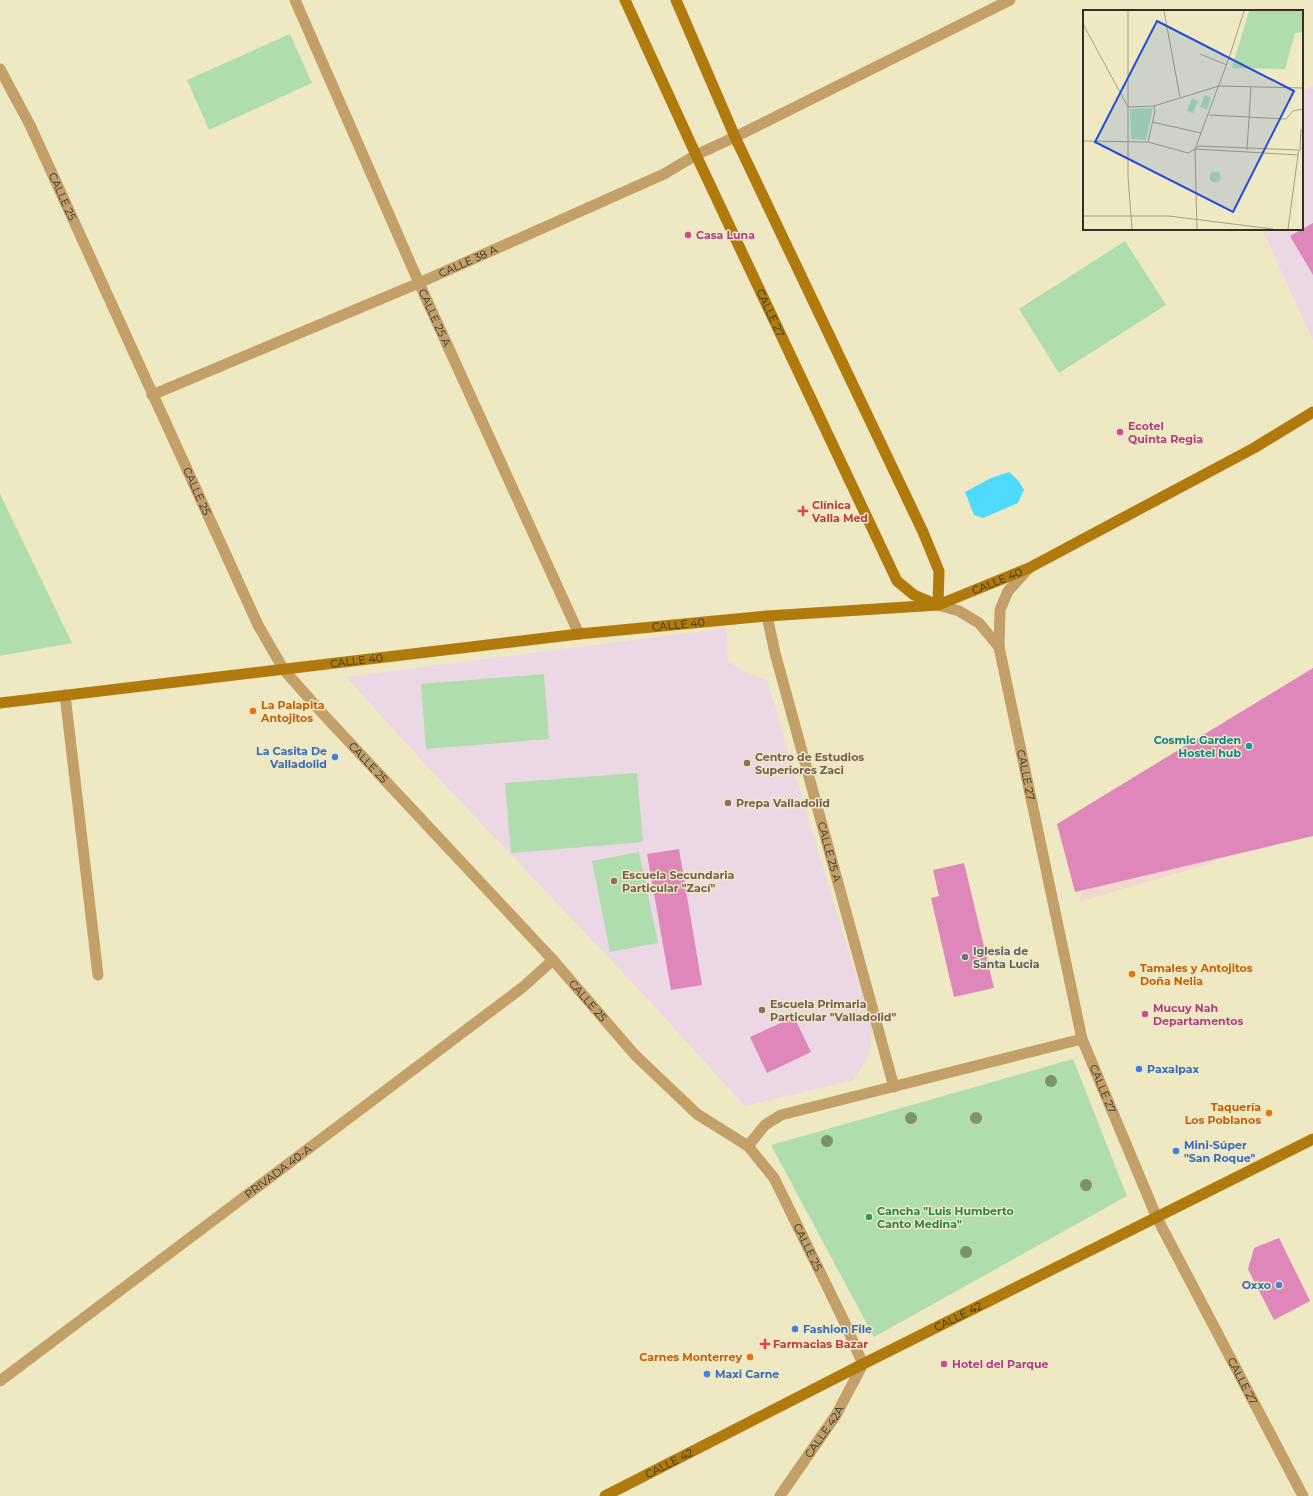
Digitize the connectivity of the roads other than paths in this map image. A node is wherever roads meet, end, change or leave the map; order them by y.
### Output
1 (296, 0) edge
2 (625, 0) edge
3 (676, 0) edge
4 (1010, 0) edge
5 (0, 69) edge
6 (735, 137) junction
7 (696, 155) junction
8 (418, 283) junction
9 (152, 395) junction
10 (1313, 412) edge
11 (1029, 568) junction
12 (938, 605) junction
13 (767, 616) junction
14 (580, 634) junction
15 (998, 647) junction
16 (284, 670) junction
17 (65, 695) junction
18 (0, 703) edge
19 (553, 960) junction
20 (98, 975) dead end
21 (1082, 1039) junction
22 (894, 1087) junction
23 (1313, 1139) edge
24 (748, 1146) junction
25 (1157, 1218) junction
26 (863, 1364) junction
27 (0, 1381) edge
28 (604, 1496) edge
29 (780, 1496) edge
30 (1303, 1496) edge

1 - 8 street, CALLE 25 A
2 - 7 main road, CALLE 27
3 - 6 main road
4 - 6 street, CALLE 38 A
5 - 9 street, CALLE 25
6 - 7 street, CALLE 38 A
6 - 12 main road
7 - 8 street, CALLE 38 A
7 - 12 main road, CALLE 27
8 - 9 street, CALLE 38 A
8 - 14 street, CALLE 25 A
9 - 16 street, CALLE 25
10 - 11 main road, CALLE 40
11 - 12 main road, CALLE 40
11 - 15 street, CALLE 27
12 - 13 main road, CALLE 40
12 - 15 street, CALLE 27
13 - 14 main road, CALLE 40
13 - 22 street, CALLE 25 A
14 - 16 main road, CALLE 40
15 - 21 street, CALLE 27
16 - 17 main road, CALLE 40
16 - 19 street, CALLE 25
17 - 18 main road, CALLE 40
17 - 20 street
19 - 24 street, CALLE 25
19 - 27 street, PRIVADA 40-A
21 - 22 street
21 - 25 street, CALLE 27
22 - 24 street
23 - 25 main road, CALLE 42
24 - 26 street, CALLE 25
25 - 26 main road, CALLE 42
25 - 30 street, CALLE 27
26 - 28 main road, CALLE 42
26 - 29 street, CALLE 42A

